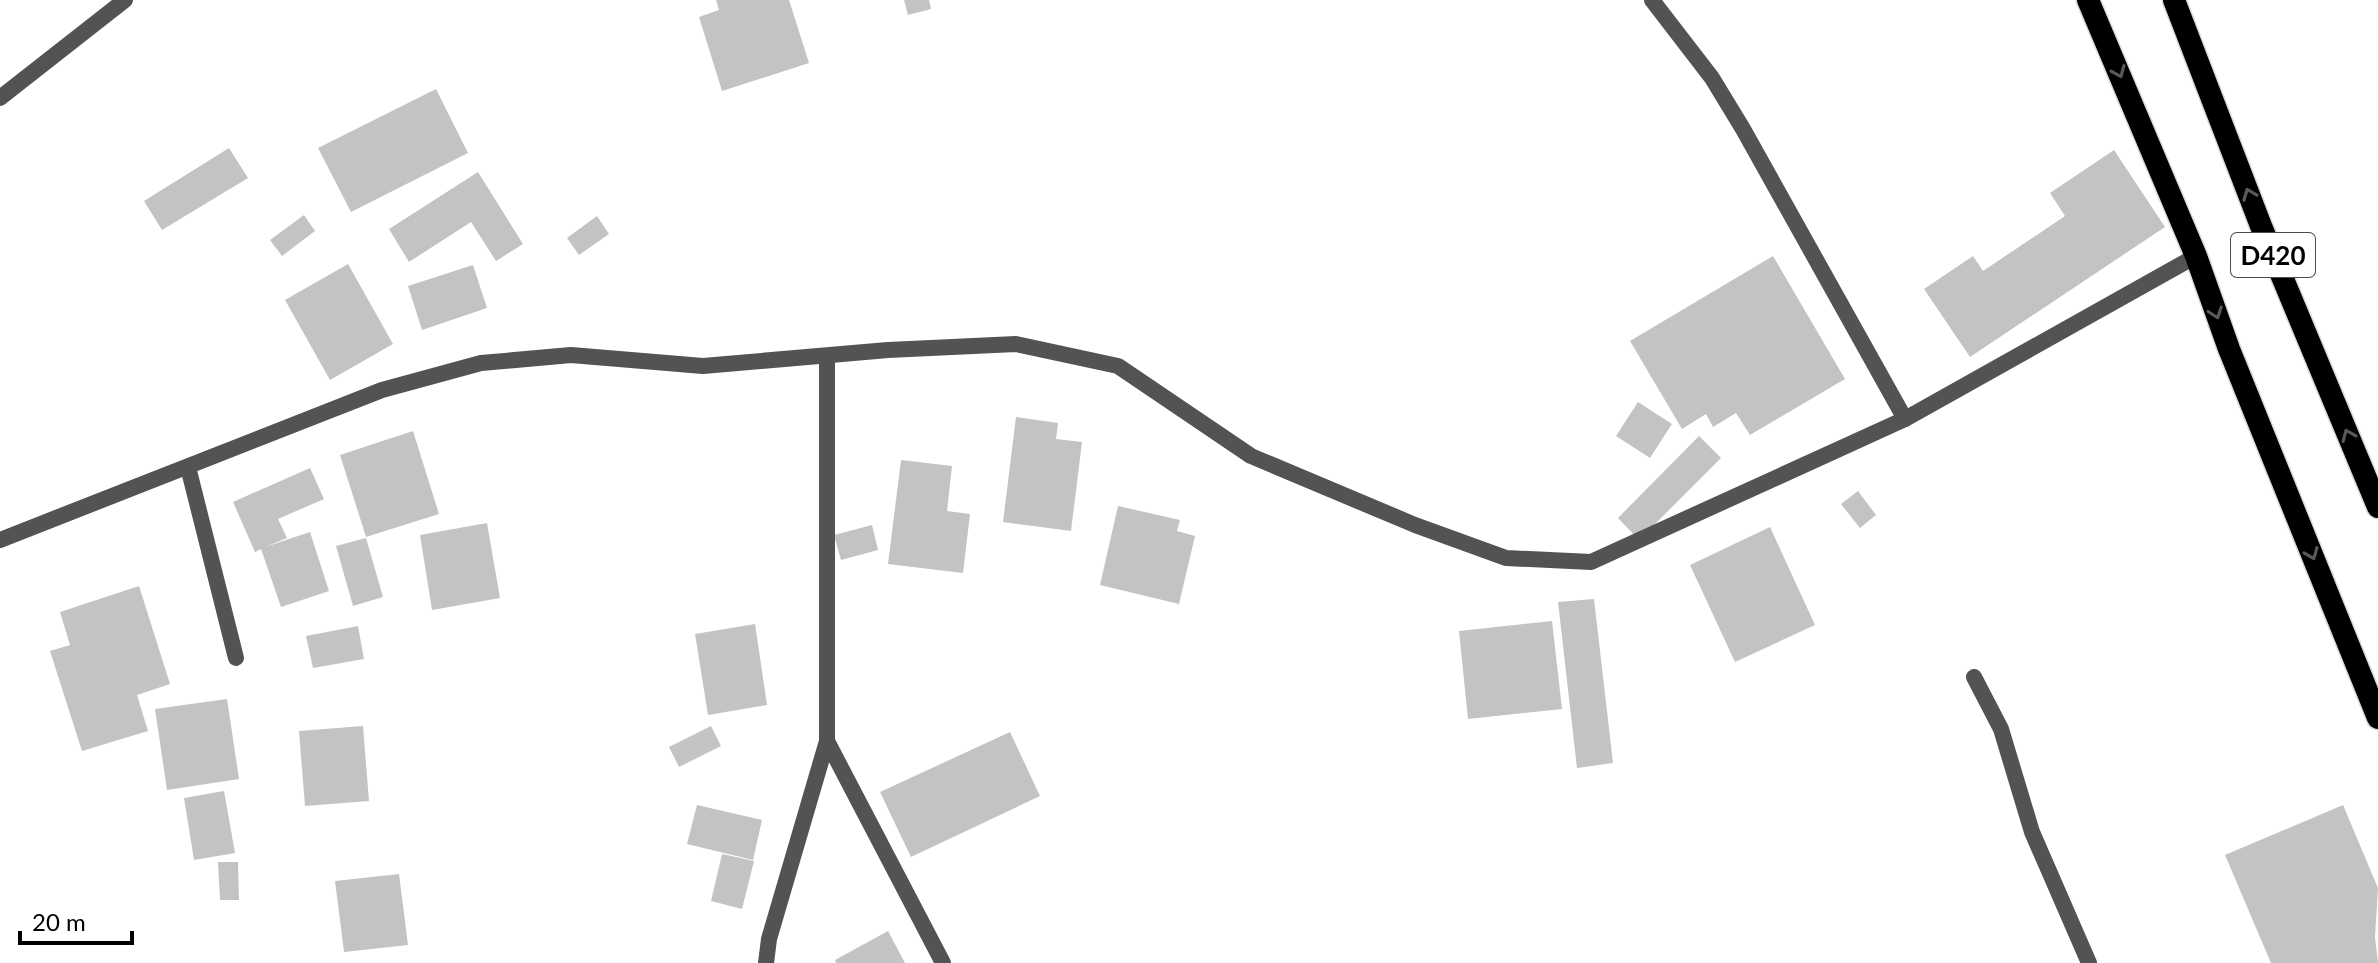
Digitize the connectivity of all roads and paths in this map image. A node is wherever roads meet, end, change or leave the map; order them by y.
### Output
1 (125, 0) edge
2 (1652, 0) edge
3 (2088, 0) edge
4 (2174, 0) edge
5 (0, 98) edge
6 (2196, 256) junction
7 (827, 356) junction
8 (1905, 419) junction
9 (188, 467) junction
10 (2378, 507) edge
11 (0, 540) edge
12 (236, 658) dead end
13 (1974, 677) dead end
14 (2378, 718) edge
15 (827, 741) junction
16 (766, 963) edge
17 (943, 963) edge
18 (2089, 963) edge

1 - 5 street
2 - 8 street
3 -> 6 highway
10 -> 4 highway, D420
6 - 8 street
6 -> 14 highway
7 - 8 street
7 - 9 street
7 - 15 street
9 - 11 street
9 - 12 street
13 - 18 street
15 - 16 street
15 - 17 street

